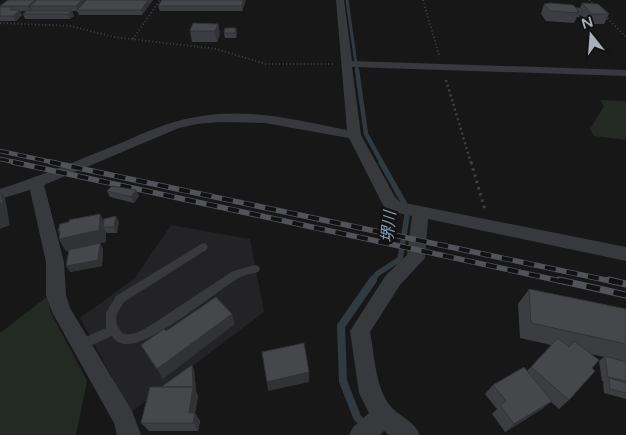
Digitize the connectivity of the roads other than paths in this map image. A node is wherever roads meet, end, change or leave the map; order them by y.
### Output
1 (340, 0) edge
2 (349, 64) junction
3 (626, 72) edge
4 (354, 135) junction
5 (36, 183) junction
6 (0, 194) edge
7 (411, 211) junction
8 (203, 247) dead end
9 (626, 254) edge
10 (255, 269) dead end
11 (113, 330) junction
12 (81, 345) junction
13 (373, 425) edge
14 (129, 435) edge
15 (408, 435) edge

1 - 2 street
2 - 3 street
2 - 4 street
4 - 5 street
4 - 7 street
5 - 6 street
5 - 12 street
7 - 9 street
7 - 13 street
8 - 11 lane
10 - 11 lane
11 - 12 lane
12 - 14 street
13 - 15 street

